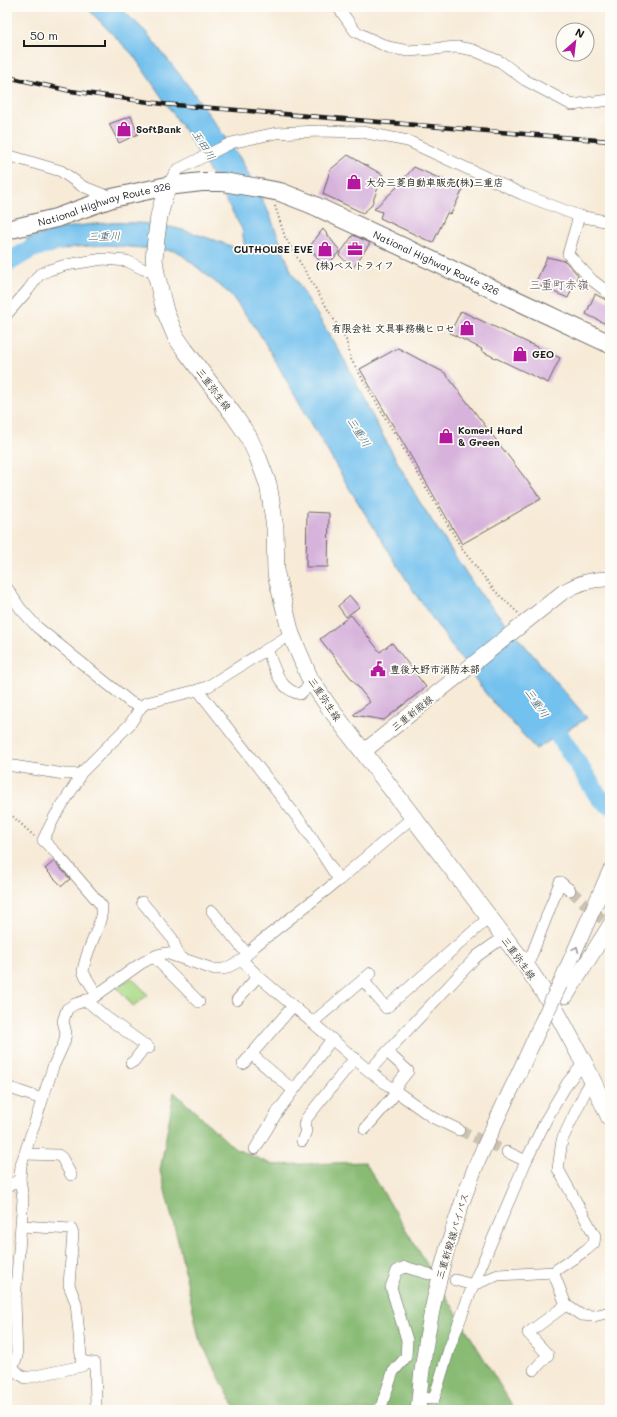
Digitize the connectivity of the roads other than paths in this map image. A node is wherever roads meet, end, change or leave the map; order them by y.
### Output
1 (338, 7) edge
2 (610, 100) edge
3 (7, 155) edge
4 (167, 186) junction
5 (112, 198) junction
6 (579, 216) junction
7 (610, 222) edge
8 (7, 230) edge
9 (156, 271) junction
10 (610, 294) edge
11 (7, 314) edge
12 (610, 344) edge
13 (610, 579) edge
14 (7, 588) edge
15 (291, 634) junction
16 (267, 649) junction
17 (312, 682) junction
18 (198, 690) junction
19 (140, 707) junction
20 (363, 752) junction
21 (7, 765) edge
22 (80, 774) junction
23 (413, 817) junction
24 (610, 871) edge
25 (339, 880) junction
26 (570, 890) tunnel mouth
27 (142, 902) dead end
28 (212, 911) dead end
29 (490, 919) junction
30 (610, 925) edge
31 (504, 937) junction
32 (154, 957) junction
33 (179, 957) junction
34 (245, 957) junction
35 (527, 967) junction
36 (258, 976) junction
37 (563, 990) junction
38 (97, 994) junction
39 (86, 1000) junction
40 (237, 1000) dead end
41 (199, 1002) dead end
42 (293, 1006) junction
43 (312, 1022) junction
44 (332, 1039) junction
45 (387, 1052) junction
46 (252, 1054) junction
47 (354, 1058) junction
48 (131, 1063) dead end
49 (584, 1063) junction
50 (243, 1064) dead end
51 (369, 1071) junction
52 (592, 1080) junction
53 (7, 1087) edge
54 (293, 1090) junction
55 (395, 1091) junction
56 (42, 1099) junction
57 (610, 1118) edge
58 (365, 1129) dead end
59 (459, 1130) tunnel mouth
60 (302, 1141) dead end
61 (255, 1149) dead end
62 (507, 1152) tunnel mouth
63 (25, 1154) junction
64 (526, 1161) junction
65 (71, 1175) dead end
66 (20, 1180) junction
67 (7, 1187) edge
68 (22, 1226) junction
69 (555, 1272) junction
70 (429, 1274) dead end
71 (455, 1280) dead end
72 (473, 1285) junction
73 (566, 1305) junction
74 (610, 1312) edge
75 (82, 1362) junction
76 (10, 1368) edge
77 (534, 1370) dead end
78 (418, 1404) edge
79 (96, 1406) dead end
80 (380, 1410) edge

1 - 2 street
3 - 5 street
4 - 5 highway, National Highway Route 326
4 - 6 street
4 - 9 main road, 三重弥生線
4 - 12 highway, National Highway Route 326
5 - 8 highway, National Highway Route 326
6 - 7 street
6 - 10 street
9 - 11 street
9 - 15 main road, 三重弥生線
13 - 20 main road, 三重新殿線
14 - 19 street
15 - 16 street
15 - 17 main road, 三重弥生線
16 - 17 street
16 - 18 street
17 - 20 main road, 三重弥生線
18 - 19 street
18 - 25 street
19 - 22 street
20 - 23 main road, 三重弥生線
21 - 22 street
22 - 38 street
23 - 25 street
23 - 29 main road, 三重弥生線
37 -> 24 main road, 三重新殿線バイパス
25 - 34 street
26 - 35 street
27 - 33 street
28 - 34 street
29 - 31 main road, 三重弥生線
29 - 43 street
30 - 37 main road, 三重新殿線バイパス
31 - 35 main road, 三重弥生線
31 - 45 street
32 - 33 street
32 - 38 street
32 - 41 street
33 - 34 street
34 - 36 street
35 - 49 main road, 三重弥生線
36 - 40 street
36 - 42 street
37 - 78 main road, 三重新殿線バイパス
38 - 39 street
39 - 48 street
39 - 56 street
42 - 43 street
42 - 46 street
43 - 44 street
44 - 47 street
44 - 54 street
45 - 51 street
45 - 55 street
46 - 50 street
46 - 54 street
47 - 51 street
47 - 60 street
49 - 52 main road, 三重弥生線
49 - 64 street
51 - 55 street
52 - 57 main road, 三重弥生線
52 - 69 street
53 - 56 street
54 - 61 street
55 - 58 street
55 - 59 street
56 - 63 street
62 - 64 street
63 - 65 street
63 - 66 street
64 - 72 street
66 - 67 street
66 - 68 street
68 - 75 street
68 - 76 street
69 - 72 street
69 - 73 street
70 - 80 street
71 - 72 street
72 - 78 street
73 - 74 street
73 - 77 street
75 - 76 street
75 - 79 street

